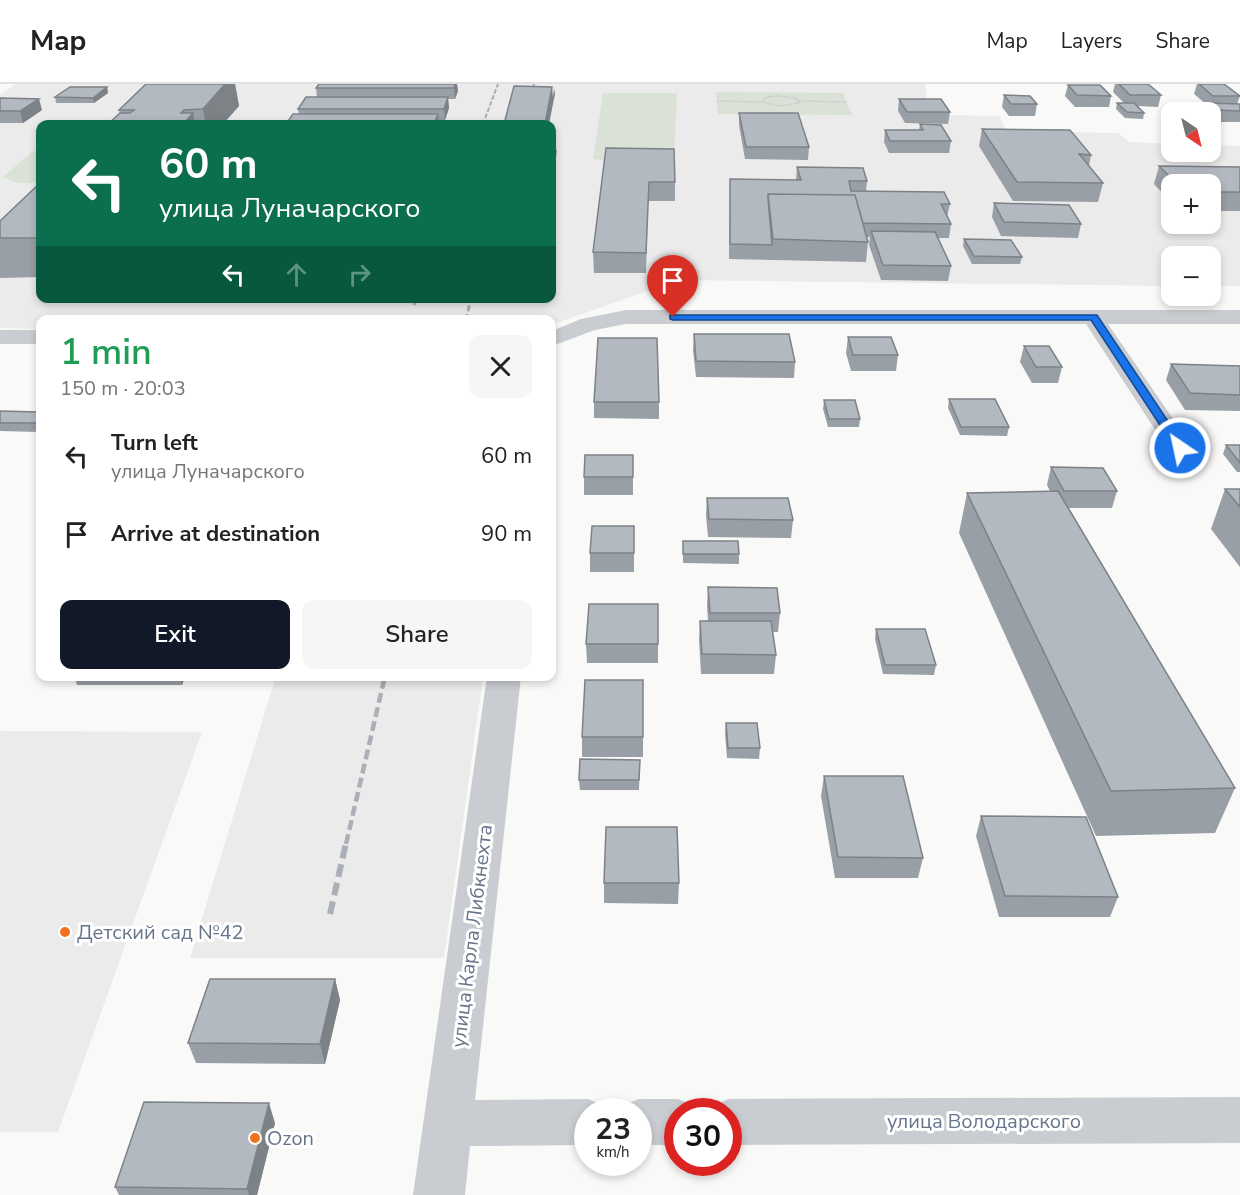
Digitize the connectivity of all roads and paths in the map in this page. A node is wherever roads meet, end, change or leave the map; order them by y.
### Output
1 (717, 101) dead end
2 (799, 101) junction
3 (762, 102) junction
4 (847, 102) dead end
5 (1093, 317) junction
6 (1240, 317) edge
7 (0, 337) edge
8 (556, 337) edge
9 (36, 338) edge
10 (1180, 448) dead end
11 (503, 681) edge
12 (1240, 1120) edge
13 (574, 1122) edge
14 (742, 1122) edge
15 (449, 1123) junction
16 (439, 1195) edge

1 - 3 path
2 - 3 path
2 - 3 path
2 - 4 path
5 - 6 street
5 - 8 street
5 - 10 street
7 - 9 street
11 - 15 street, улица Карла Либкнехта
12 - 14 street, улица Володарского
13 - 15 street
15 - 16 street, улица Карла Либкнехта

